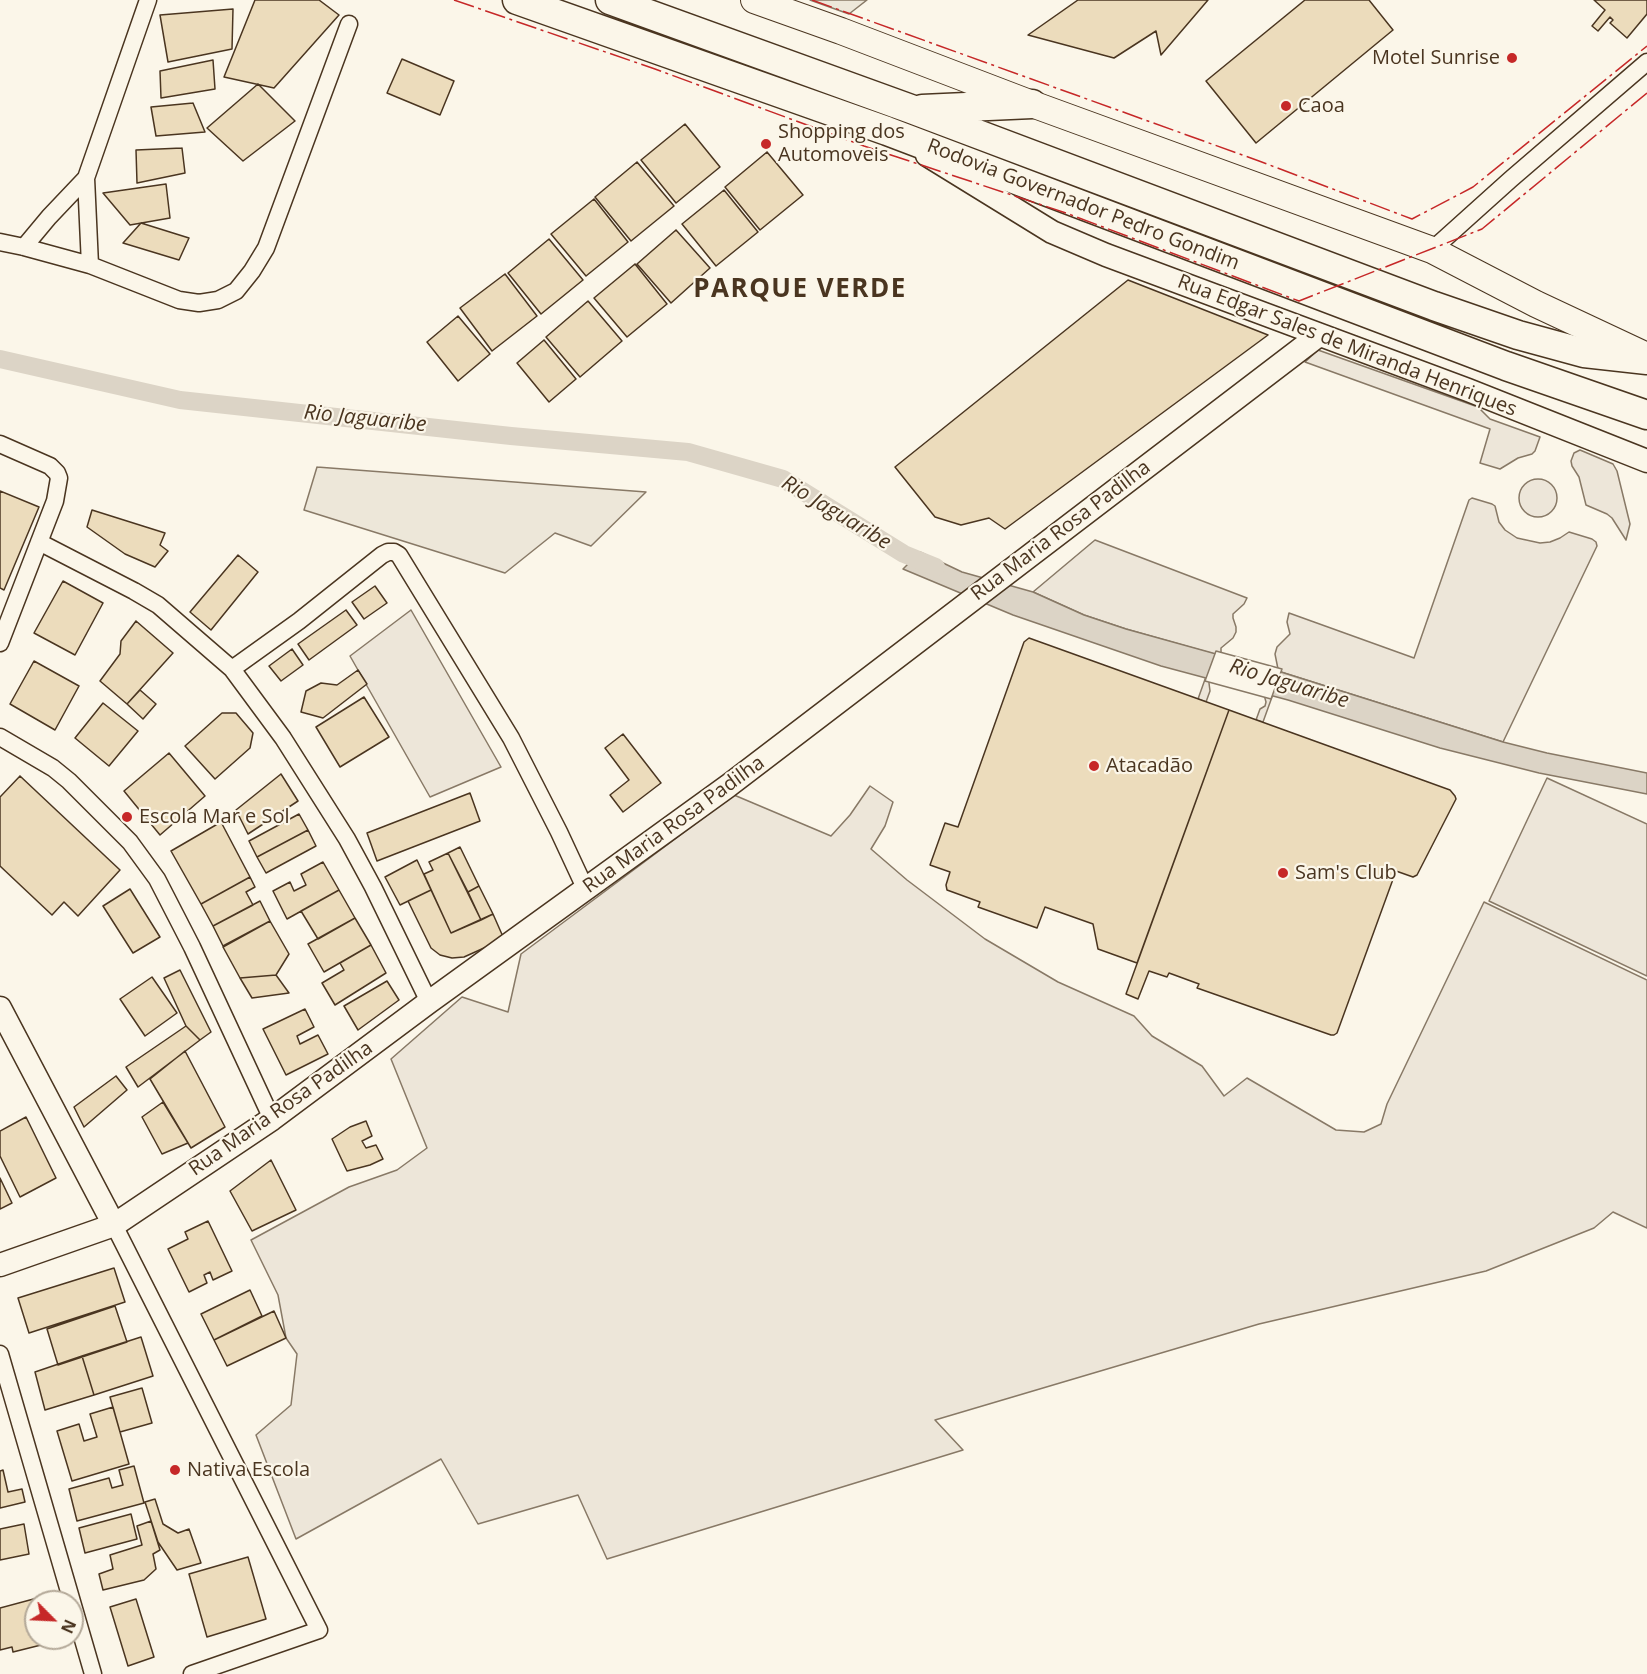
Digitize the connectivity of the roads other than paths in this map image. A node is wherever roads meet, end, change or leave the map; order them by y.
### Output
1 (148, 0) edge
2 (517, 0) edge
3 (610, 0) edge
4 (754, 0) edge
5 (350, 24) dead end
6 (1647, 62) edge
7 (1032, 104) junction
8 (911, 109) junction
9 (887, 131) junction
10 (86, 178) junction
11 (0, 242) edge
12 (24, 247) junction
13 (1432, 250) junction
14 (90, 265) junction
15 (1319, 335) junction
16 (1647, 358) edge
17 (1647, 415) edge
18 (0, 444) edge
19 (1645, 460) edge
20 (39, 542) junction
21 (0, 643) edge
22 (232, 669) junction
23 (0, 737) edge
24 (586, 890) junction
25 (429, 1002) junction
26 (0, 1008) edge
27 (272, 1119) junction
28 (114, 1226) junction
29 (0, 1265) edge
30 (0, 1354) edge
31 (93, 1674) edge
32 (192, 1674) edge

1 - 10 street
2 - 9 highway, Rodovia Governador Pedro Gondim
3 - 8 highway, Rodovia Governador Pedro Gondim
4 - 7 main road
5 - 14 street
6 - 13 street
7 - 8 highway
7 - 13 main road
8 - 16 highway, Rodovia Governador Pedro Gondim
9 - 15 main road, Rua Edgar Sales de Miranda Henriques
9 - 17 highway, Rodovia Governador Pedro Gondim
10 - 12 street
10 - 14 street
11 - 12 street
12 - 14 street
13 - 16 main road
15 - 19 main road, Rua Edgar Sales de Miranda Henriques
15 - 24 main road, Rua Maria Rosa Padilha
18 - 20 street
20 - 21 street
20 - 22 street
22 - 24 street
22 - 25 street
23 - 27 street
24 - 25 main road, Rua Maria Rosa Padilha
25 - 27 main road, Rua Maria Rosa Padilha
26 - 28 main road
27 - 28 main road, Rua Maria Rosa Padilha
28 - 29 main road, Rua Maria Rosa Padilha
28 - 32 street
30 - 31 street

